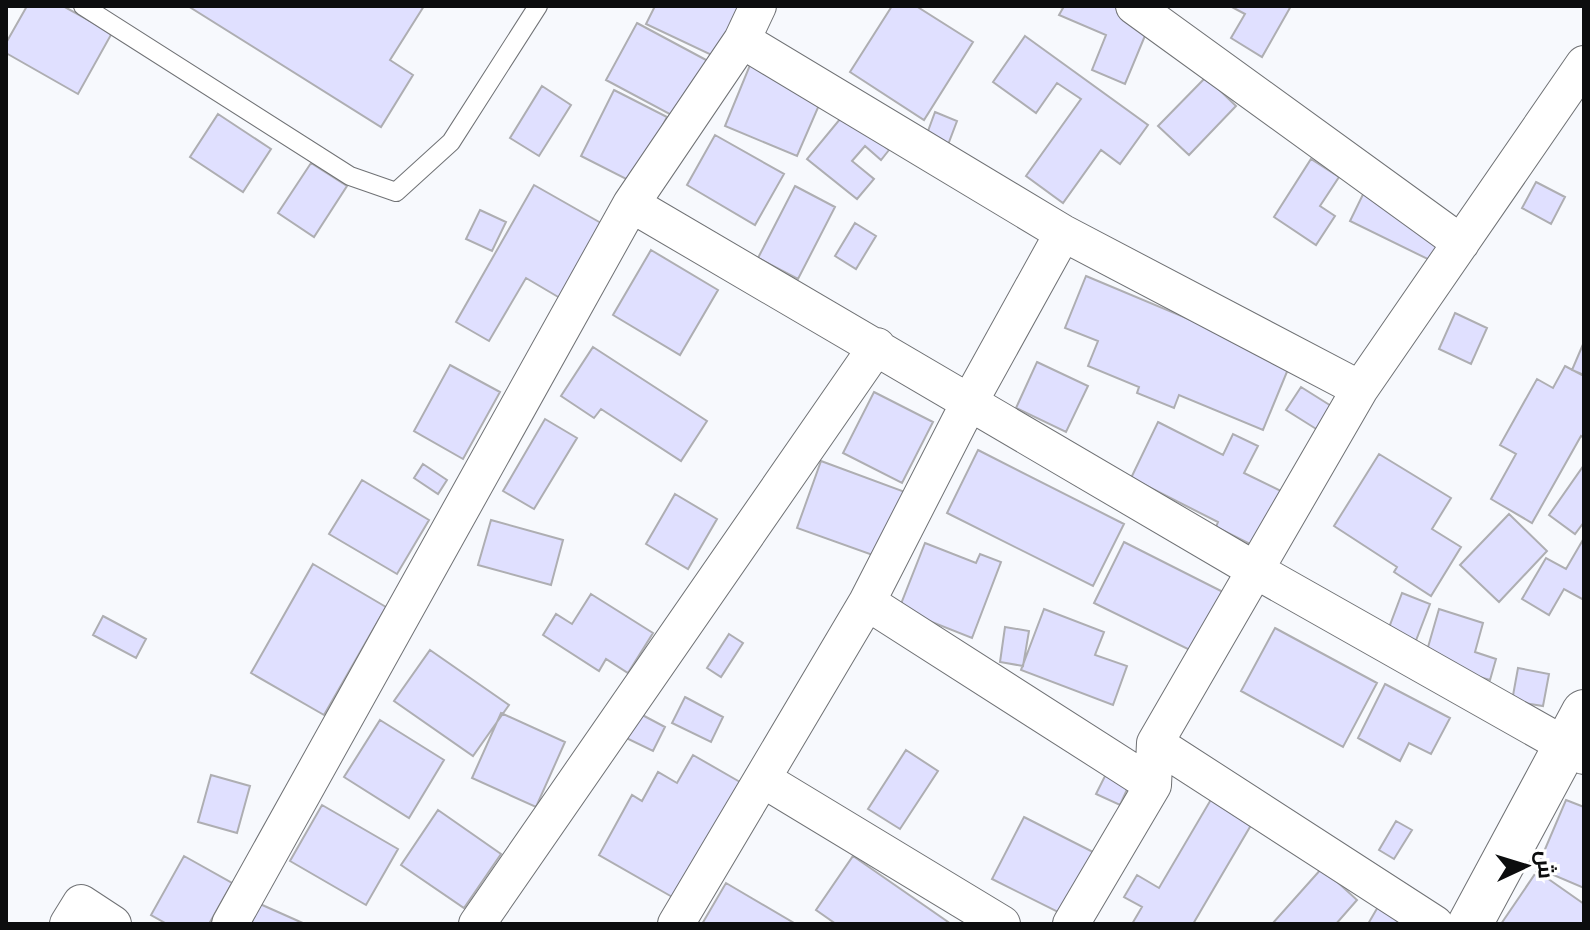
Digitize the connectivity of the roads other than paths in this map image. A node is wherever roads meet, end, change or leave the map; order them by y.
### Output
1 (83, 6) edge
2 (538, 6) edge
3 (758, 6) edge
4 (1134, 6) edge
5 (742, 40) junction
6 (1584, 64) edge
7 (631, 204) junction
8 (1063, 233) junction
9 (1461, 243) junction
10 (877, 346) junction
11 (1360, 389) junction
12 (970, 401) junction
13 (1255, 570) junction
14 (867, 602) junction
15 (1578, 738) edge
16 (1155, 743) junction
17 (764, 780) junction
18 (1153, 785) junction
19 (68, 924) edge
20 (113, 924) edge
21 (230, 924) edge
22 (477, 924) edge
23 (676, 924) edge
24 (1002, 924) edge
25 (1071, 924) edge
26 (1435, 924) edge
27 (1470, 924) edge

1 - 2 lane
3 - 5 street
4 - 9 street
5 - 7 street
5 - 8 street
6 - 9 street
7 - 10 street
7 - 21 street
8 - 11 street
8 - 12 street
9 - 11 street
10 - 12 street
10 - 22 street
11 - 13 street
12 - 13 street
12 - 14 street
13 - 15 street
13 - 16 street
14 - 17 street
14 - 18 street
15 - 27 street
16 - 18 street
16 - 26 street
17 - 23 street
17 - 24 street
18 - 25 street
19 - 20 street

